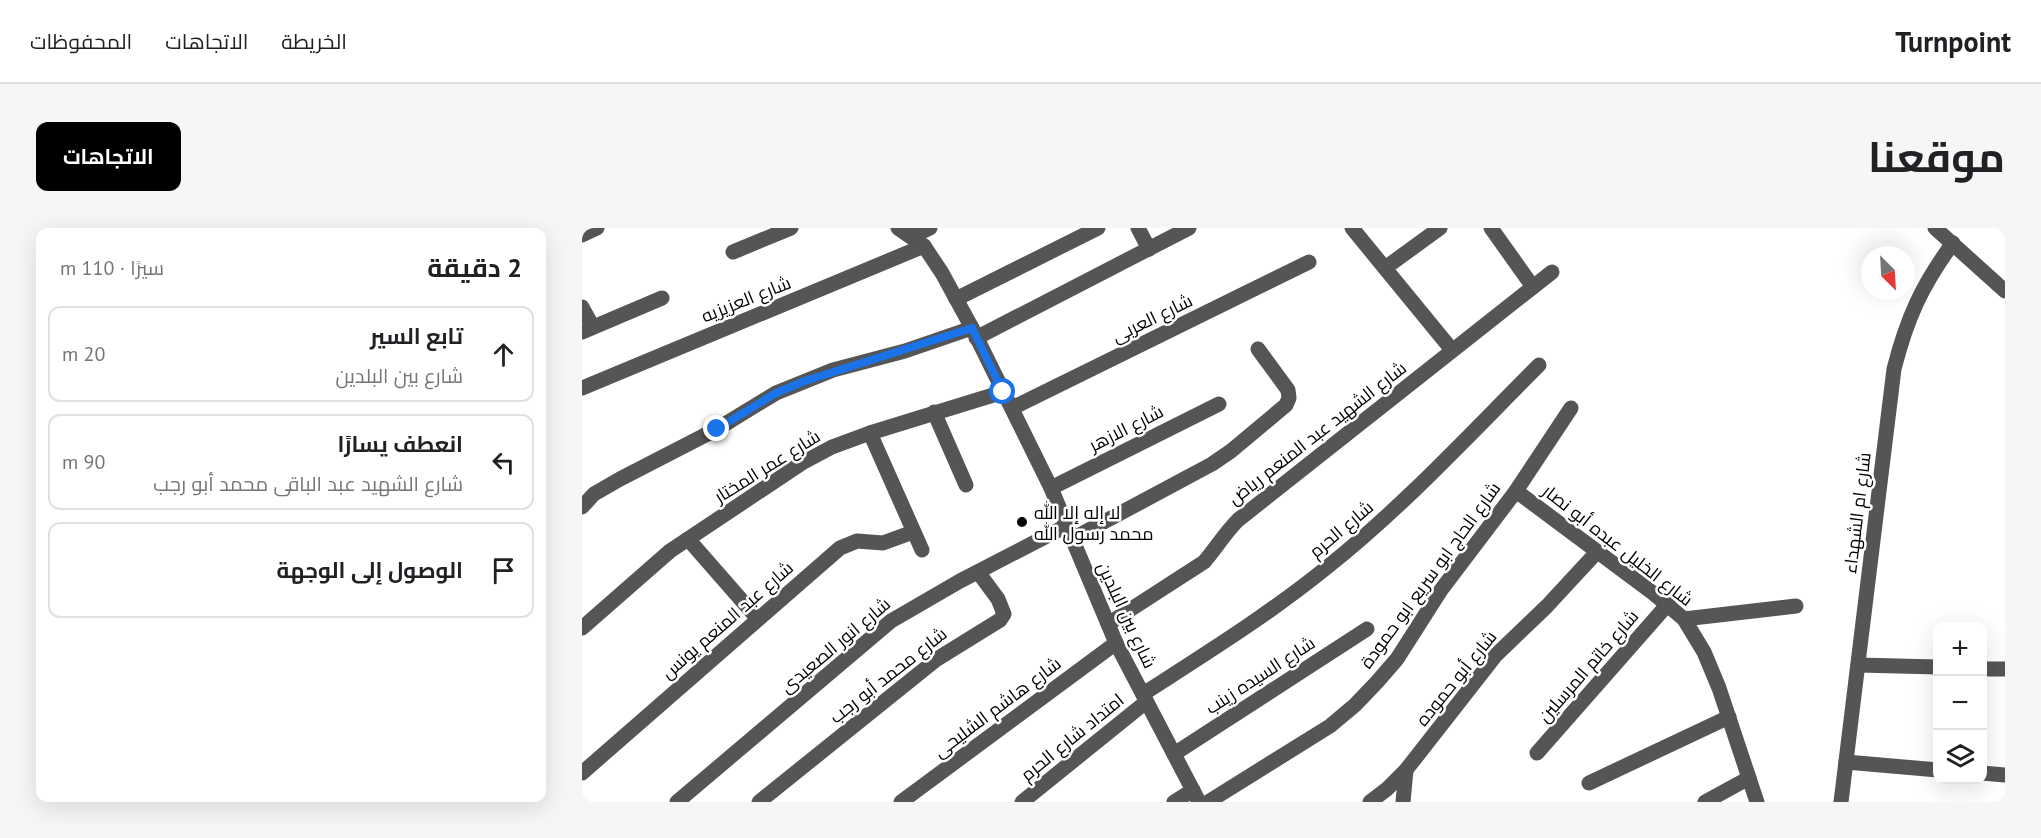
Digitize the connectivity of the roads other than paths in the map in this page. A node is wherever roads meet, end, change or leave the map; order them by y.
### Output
1 (597, 228) edge
2 (791, 228) edge
3 (898, 228) edge
4 (930, 228) edge
5 (1098, 228) edge
6 (1138, 228) edge
7 (1189, 228) edge
8 (1352, 228) edge
9 (1440, 228) edge
10 (1491, 228) edge
11 (1935, 228) edge
12 (582, 235) edge
13 (918, 241) junction
14 (1953, 243) junction
15 (1149, 249) junction
16 (733, 252) dead end
17 (1309, 262) dead end
18 (1385, 268) junction
19 (1552, 272) dead end
20 (1533, 287) junction
21 (2005, 291) edge
22 (662, 298) dead end
23 (956, 299) junction
24 (582, 307) edge
25 (587, 330) edge
26 (974, 333) junction
27 (1258, 349) dead end
28 (1452, 350) junction
29 (1539, 365) dead end
30 (582, 388) edge
31 (1003, 392) junction
32 (1219, 404) dead end
33 (1012, 408) junction
34 (1570, 408) dead end
35 (934, 412) junction
36 (870, 433) junction
37 (966, 485) dead end
38 (1051, 488) junction
39 (1516, 491) junction
40 (582, 507) edge
41 (914, 532) junction
42 (1069, 533) junction
43 (688, 539) junction
44 (922, 550) dead end
45 (1597, 552) junction
46 (978, 572) junction
47 (1668, 604) junction
48 (1796, 606) dead end
49 (758, 619) junction
50 (1684, 619) junction
51 (1108, 624) junction
52 (582, 628) edge
53 (1367, 629) dead end
54 (1116, 643) junction
55 (1858, 665) junction
56 (1933, 667) edge
57 (1987, 669) edge
58 (2005, 669) edge
59 (1145, 698) junction
60 (1729, 717) junction
61 (1537, 753) dead end
62 (1174, 754) junction
63 (1846, 762) junction
64 (1406, 770) junction
65 (1933, 770) edge
66 (582, 772) edge
67 (1987, 773) edge
68 (2005, 775) edge
69 (1749, 778) junction
70 (1589, 783) dead end
71 (1196, 796) edge
72 (677, 802) edge
73 (759, 802) edge
74 (901, 802) edge
75 (1022, 802) edge
76 (1174, 802) edge
77 (1208, 802) edge
78 (1370, 802) edge
79 (1402, 802) edge
80 (1705, 802) edge
81 (1757, 802) edge
82 (1841, 802) edge

1 - 12 street
2 - 16 street
3 - 13 street
4 - 13 street, شارع العزيزيه
5 - 23 street
6 - 15 street
7 - 15 street
8 - 18 street
9 - 18 street
10 - 20 street
11 - 14 street
13 - 23 street, شارع بين البلدين
13 - 30 street, شارع العزيزيه
14 - 21 street
14 - 55 street, شارع ام الشهداء
15 - 26 street
17 - 33 street, شارع العربى
18 - 28 street
19 - 20 street, شارع الشهيد عبد المنعم رياض
20 - 28 street, شارع الشهيد عبد المنعم رياض
22 - 25 street
23 - 26 street, شارع بين البلدين
24 - 25 street
26 - 31 street, شارع بين البلدين
26 - 40 street
27 - 42 street, شارع انور الصعيدى
28 - 51 street, شارع الشهيد عبد المنعم رياض
29 - 59 street, شارع الحرم
31 - 33 street, شارع بين البلدين
31 - 35 street, شارع عمر المختار
32 - 38 street, شارع الازهر
33 - 38 street, شارع بين البلدين
34 - 39 street, شارع الحاج ابو سريع ابو حمودة
35 - 36 street, شارع عمر المختار
35 - 37 street
36 - 41 street
36 - 43 street, شارع عمر المختار
38 - 42 street, شارع بين البلدين
39 - 45 street, شارع الخليل عبده أبو نصار
39 - 77 street, شارع الحاج ابو سريع ابو حمودة
41 - 44 street
41 - 49 street, شارع عبد المنعم يونس
42 - 46 street, شارع انور الصعيدى
42 - 51 street, شارع بين البلدين
43 - 49 street
43 - 52 street, شارع عمر المختار
45 - 47 street, شارع الخليل عبده أبو نصار
45 - 64 street, شارع أبو حموده
46 - 72 street, شارع انور الصعيدى
46 - 73 street, شارع محمد أبو رجب
47 - 50 street, شارع الخليل عبده أبو نصار
47 - 61 street, شارع خاتم المرسلين
48 - 50 street
49 - 66 street, شارع عبد المنعم يونس
50 - 60 street, شارع الخليل عبده أبو نصار
51 - 54 street, شارع بين البلدين
53 - 62 street, شارع السيده زينب
54 - 59 street, شارع بين البلدين
54 - 74 street, شارع هاشم الشليحى
55 - 56 street
55 - 63 street, شارع ام الشهداء
57 - 58 street
59 - 62 street, شارع بين البلدين
59 - 75 street, امتداد شارع الحرم
60 - 69 street, شارع الخليل عبده أبو نصار
60 - 70 street
62 - 71 street, شارع بين البلدين
63 - 65 street
63 - 82 street, شارع ام الشهداء
64 - 78 street, شارع أبو حموده
64 - 79 street
67 - 68 street
69 - 80 street
69 - 81 street, شارع الخليل عبده أبو نصار
71 - 76 street

